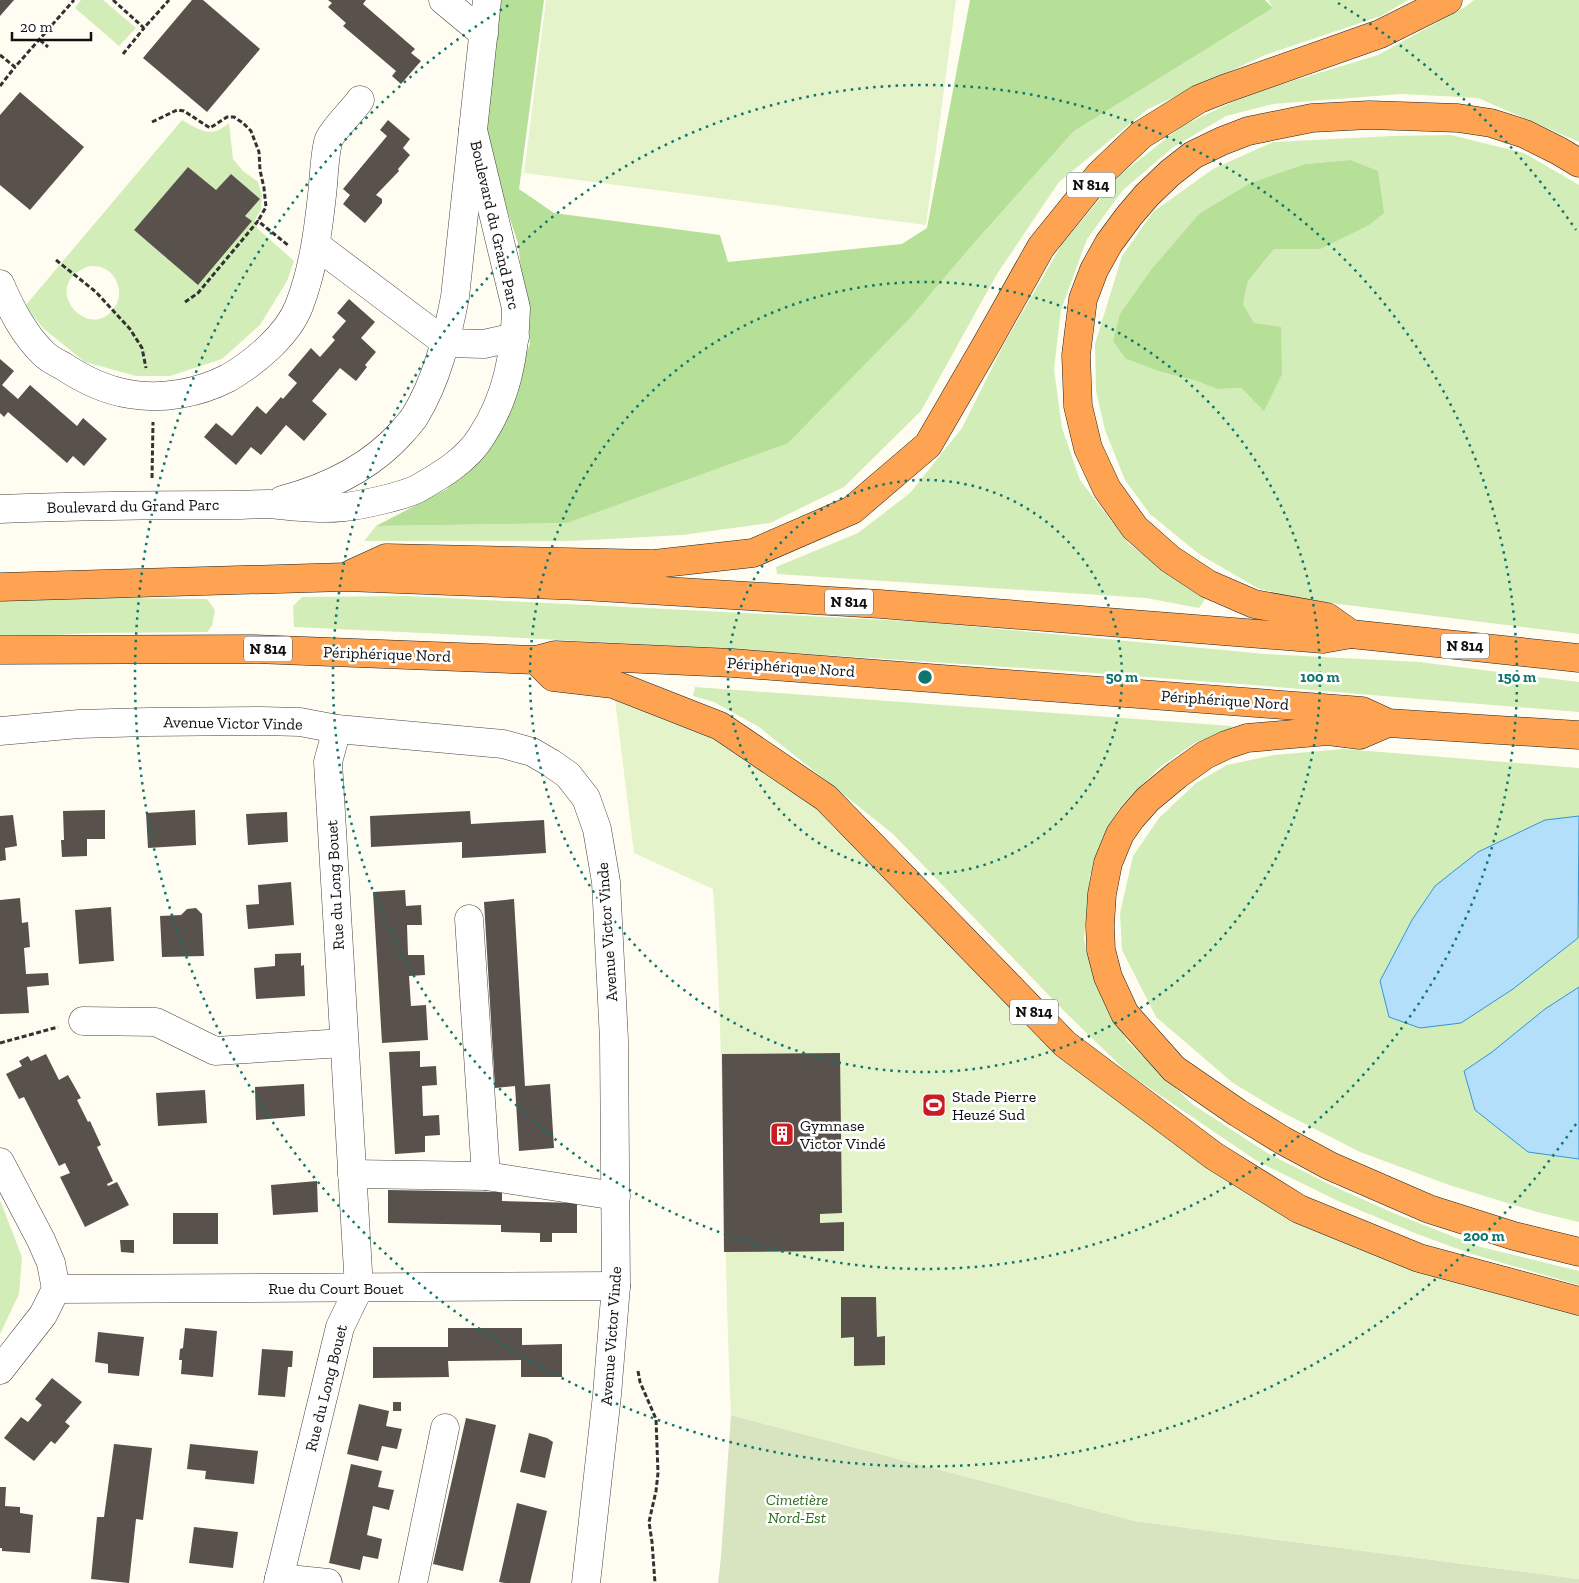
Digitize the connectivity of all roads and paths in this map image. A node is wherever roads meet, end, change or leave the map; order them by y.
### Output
1 (74, 0) edge
2 (113, 0) edge
3 (169, 0) edge
4 (443, 0) edge
5 (488, 0) edge
6 (1448, 0) edge
7 (144, 28) junction
8 (484, 34) junction
9 (40, 40) junction
10 (48, 47) dead end
11 (0, 54) edge
12 (123, 54) dead end
13 (15, 67) junction
14 (0, 86) edge
15 (360, 100) dead end
16 (152, 122) dead end
17 (473, 130) junction
18 (1579, 163) edge
19 (258, 221) junction
20 (313, 254) junction
21 (56, 260) dead end
22 (0, 284) edge
23 (185, 302) dead end
24 (515, 336) junction
25 (446, 343) junction
26 (149, 396) junction
27 (266, 504) junction
28 (152, 506) junction
29 (0, 509) edge
30 (345, 577) junction
31 (0, 587) edge
32 (1351, 634) junction
33 (0, 650) edge
34 (1579, 658) edge
35 (536, 660) junction
36 (1388, 723) junction
37 (337, 728) junction
38 (0, 731) edge
39 (1579, 735) edge
40 (469, 919) dead end
41 (83, 1021) joint
42 (0, 1043) edge
43 (344, 1043) junction
44 (0, 1162) edge
45 (352, 1174) junction
46 (486, 1176) junction
47 (616, 1196) junction
48 (1579, 1252) edge
49 (616, 1286) junction
50 (359, 1288) junction
51 (56, 1289) junction
52 (1579, 1301) edge
53 (0, 1370) edge
54 (649, 1401) dead end
55 (445, 1428) dead end
56 (279, 1580) edge
57 (328, 1583) edge
58 (413, 1583) edge
59 (586, 1583) edge
60 (654, 1583) edge

1 - 9 path
2 - 7 path
3 - 7 path
4 - 8 street
5 - 8 street, Boulevard du Grand Parc
6 - 30 highway, N 814
7 - 12 path
8 - 17 street, Boulevard du Grand Parc
9 - 10 path
9 - 13 path
11 - 13 path
13 - 14 path
15 - 20 street
16 - 19 path
17 - 24 street, Boulevard du Grand Parc
17 - 25 street, Boulevard du Grand Parc
18 - 32 highway, N 814
19 - 20 path
19 - 23 path
20 - 25 street
20 - 26 street
21 - 26 path
22 - 26 street
24 - 25 street
24 - 27 street, Boulevard du Grand Parc
25 - 27 street, Boulevard du Grand Parc
26 - 28 path
27 - 28 street, Boulevard du Grand Parc
28 - 29 street, Boulevard du Grand Parc
30 - 31 highway, N 814
30 - 32 highway, N 814
32 - 34 highway, N 814
33 - 35 highway, Périphérique Nord / N 814
35 - 36 highway, Périphérique Nord / N 814
35 - 52 highway, N 814
36 - 39 highway, Périphérique Nord / N 814
36 - 48 highway, N 814
37 - 38 street, Avenue Victor Vinde
37 - 43 street, Rue du Long Bouet
37 - 47 street, Avenue Victor Vinde
40 - 46 street
41 - 42 path
41 - 43 street
43 - 45 street, Rue du Long Bouet
44 - 51 street
45 - 46 street
45 - 50 street, Rue du Long Bouet
46 - 47 street
47 - 49 street, Avenue Victor Vinde
49 - 50 street, Rue du Court Bouet
49 - 59 street, Avenue Victor Vinde
50 - 51 street, Rue du Court Bouet
50 - 56 street, Rue du Long Bouet
51 - 53 street
54 - 60 path
55 - 58 street
56 - 57 street

